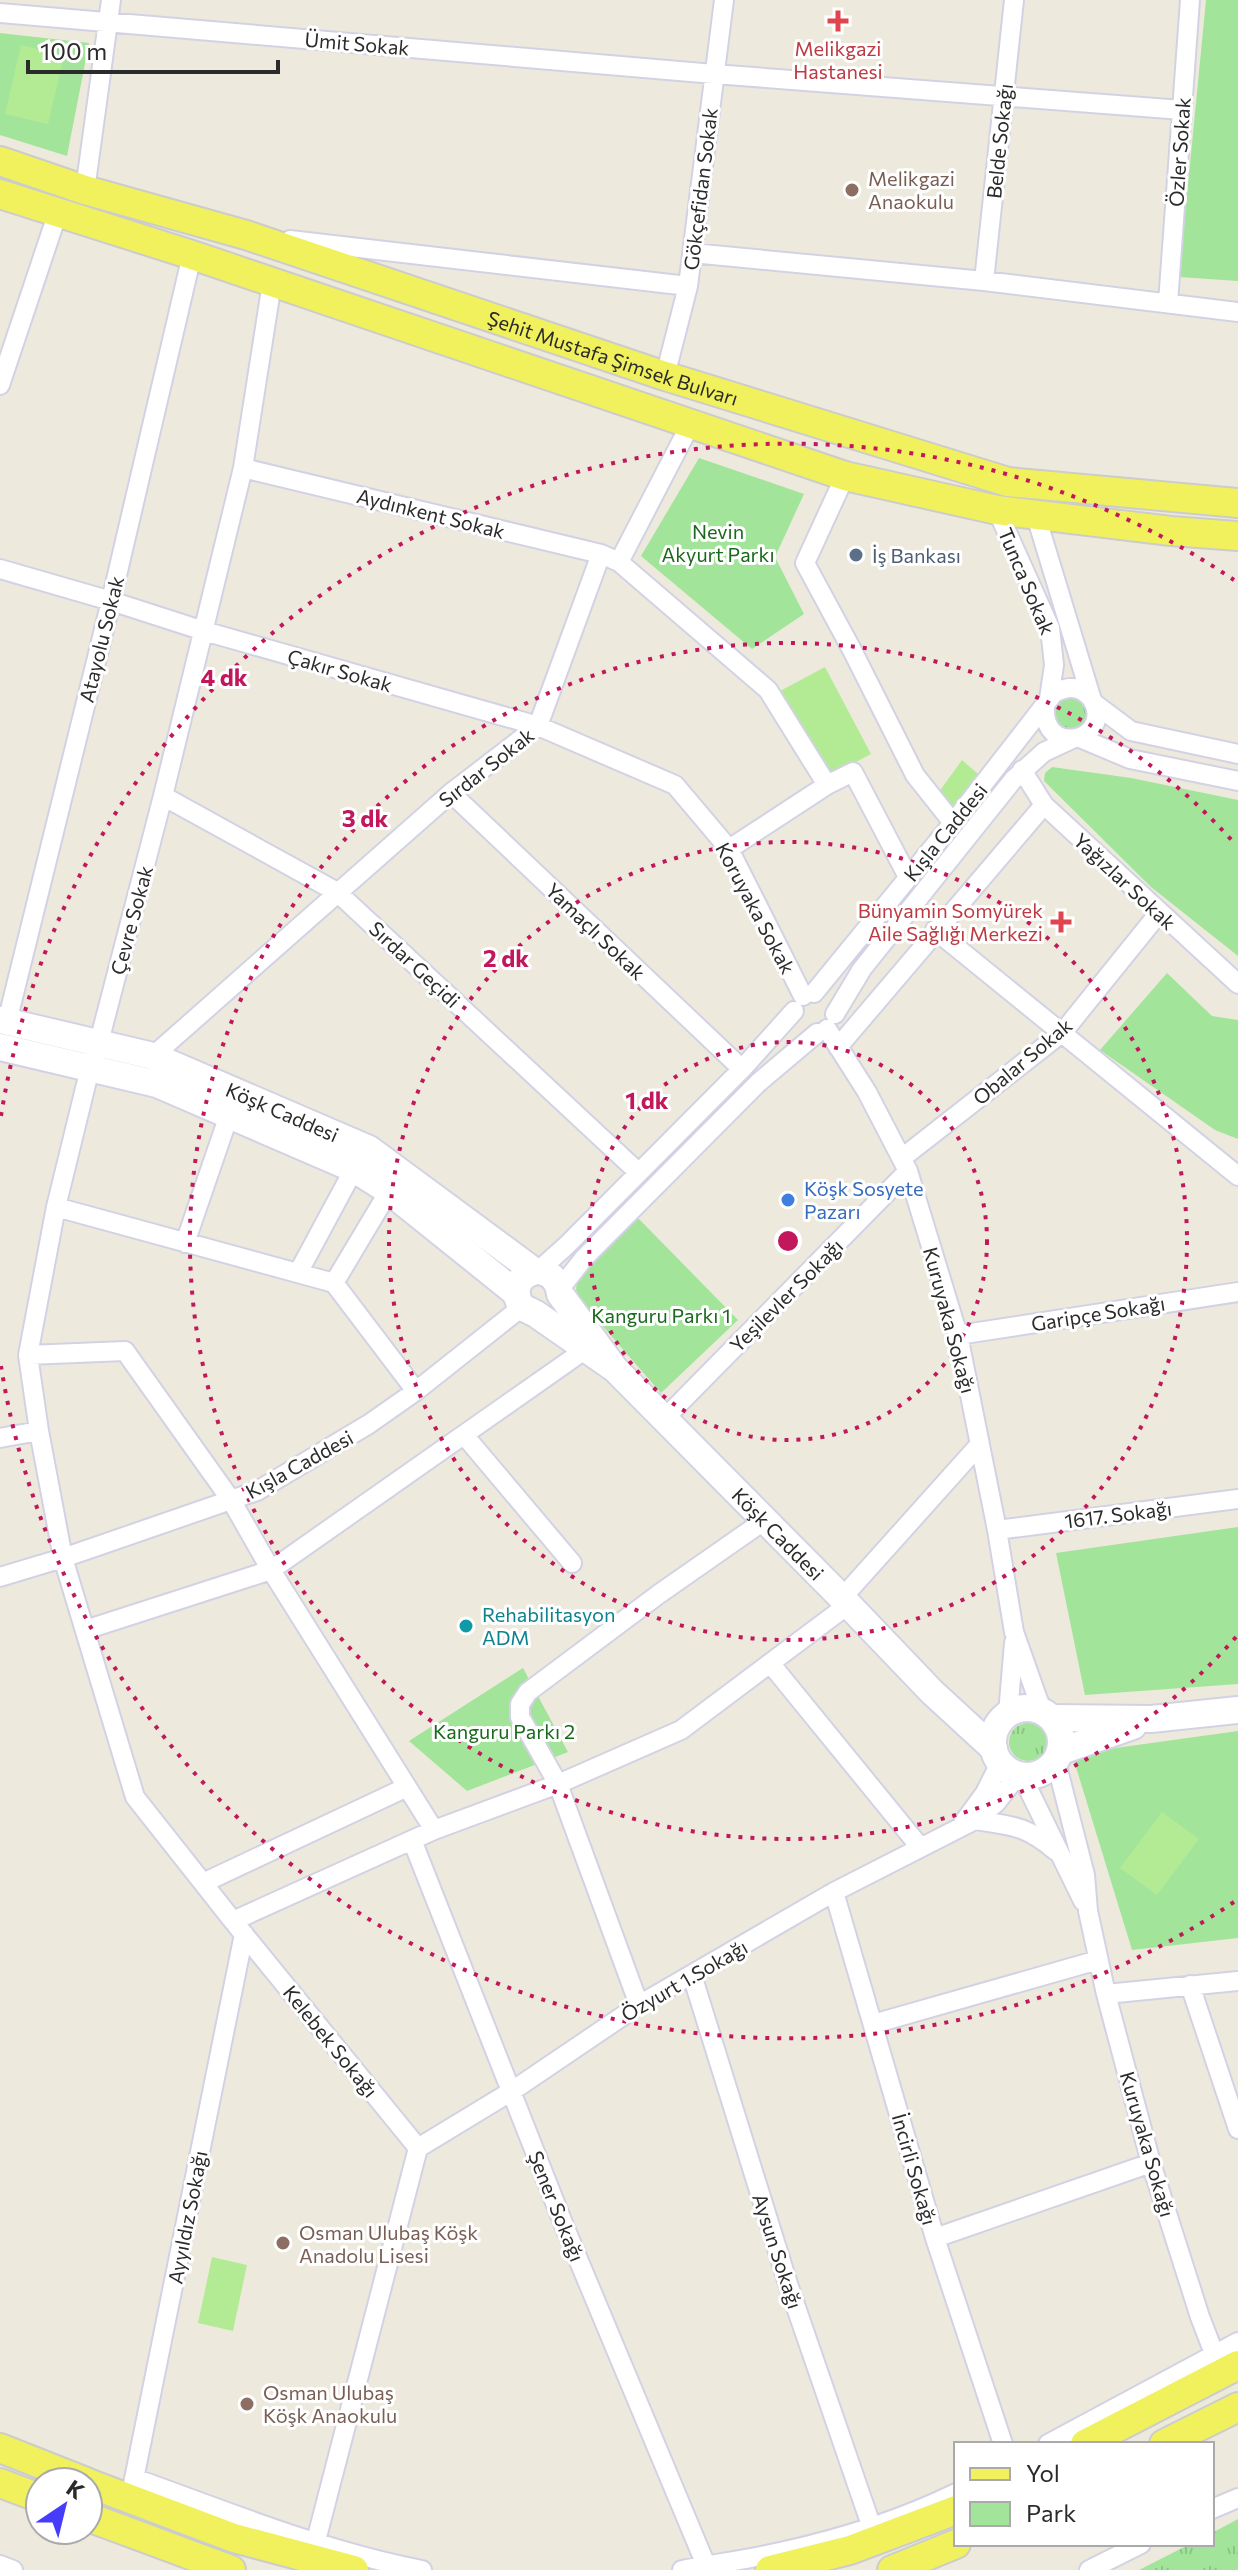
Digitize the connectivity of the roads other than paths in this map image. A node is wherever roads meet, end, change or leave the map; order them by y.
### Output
1 (111, 0) edge
2 (724, 0) edge
3 (1014, 0) edge
4 (1190, 0) edge
5 (0, 13) edge
6 (107, 22) junction
7 (714, 74) junction
8 (1004, 96) junction
9 (1182, 110) junction
10 (0, 161) edge
11 (85, 190) junction
12 (0, 194) edge
13 (58, 212) junction
14 (246, 235) junction
15 (692, 253) junction
16 (192, 255) junction
17 (984, 281) junction
18 (272, 283) junction
19 (688, 286) junction
20 (1168, 303) junction
21 (1238, 312) edge
22 (665, 376) junction
23 (0, 385) edge
24 (690, 425) junction
25 (243, 468) junction
26 (845, 476) junction
27 (1238, 503) edge
28 (997, 510) junction
29 (1036, 516) junction
30 (1238, 536) edge
31 (610, 558) junction
32 (0, 569) edge
33 (111, 601) junction
34 (204, 631) junction
35 (1093, 701) junction
36 (1047, 703) junction
37 (538, 726) junction
38 (1076, 739) junction
39 (1238, 754) edge
40 (1022, 770) junction
41 (1238, 781) edge
42 (675, 785) joint
43 (827, 785) junction
44 (451, 793) junction
45 (163, 796) junction
46 (1044, 805) junction
47 (953, 823) junction
48 (729, 849) junction
49 (908, 877) junction
50 (337, 892) junction
51 (1159, 913) junction
52 (935, 930) junction
53 (1238, 984) edge
54 (804, 1000) junction
55 (826, 1025) junction
56 (2, 1030) edge
57 (1063, 1032) junction
58 (99, 1042) junction
59 (838, 1047) junction
60 (153, 1056) junction
61 (90, 1068) junction
62 (742, 1069) junction
63 (229, 1115) junction
64 (905, 1165) junction
65 (354, 1169) junction
66 (638, 1172) junction
67 (1238, 1176) edge
68 (389, 1191) junction
69 (56, 1207) junction
70 (185, 1243) junction
71 (536, 1271) junction
72 (298, 1273) junction
73 (334, 1283) junction
74 (560, 1292) junction
75 (1238, 1292) edge
76 (525, 1305) junction
77 (958, 1335) junction
78 (586, 1349) junction
79 (28, 1355) junction
80 (615, 1369) junction
81 (416, 1391) junction
82 (665, 1418) junction
83 (39, 1431) junction
84 (464, 1435) junction
85 (0, 1438) edge
86 (980, 1444) junction
87 (1238, 1499) edge
88 (231, 1500) junction
89 (765, 1520) junction
90 (997, 1530) junction
91 (63, 1558) junction
92 (572, 1563) dead end
93 (271, 1570) junction
94 (0, 1577) edge
95 (846, 1601) junction
96 (85, 1630) junction
97 (1014, 1632) junction
98 (770, 1663) junction
99 (939, 1699) junction
100 (1238, 1710) edge
101 (1006, 1715) junction
102 (1047, 1715) junction
103 (1151, 1719) junction
104 (1058, 1756) junction
105 (1009, 1766) junction
106 (558, 1784) junction
107 (407, 1787) junction
108 (967, 1824) junction
109 (434, 1830) junction
110 (412, 1840) junction
111 (920, 1847) junction
112 (1058, 1852) junction
113 (203, 1883) junction
114 (834, 1892) junction
115 (1088, 1911) junction
116 (238, 1928) junction
117 (1098, 1960) junction
118 (692, 1975) junction
119 (1238, 1981) edge
120 (1190, 1985) junction
121 (1106, 1994) junction
122 (639, 2005) junction
123 (873, 2024) junction
124 (512, 2091) junction
125 (1238, 2129) edge
126 (418, 2148) junction
127 (1151, 2163) junction
128 (935, 2238) junction
129 (1238, 2342) edge
130 (1225, 2365) edge
131 (1238, 2407) edge
132 (1002, 2442) edge
133 (1052, 2442) edge
134 (1089, 2442) edge
135 (1168, 2442) edge
136 (0, 2448) edge
137 (46, 2466) edge
138 (0, 2483) edge
139 (104, 2485) edge
140 (132, 2489) junction
141 (24, 2492) edge
142 (954, 2494) edge
143 (1238, 2498) edge
144 (1214, 2508) edge
145 (954, 2511) edge
146 (104, 2523) edge
147 (871, 2525) junction
148 (954, 2545) edge
149 (1137, 2546) edge
150 (313, 2551) junction
151 (0, 2565) edge
152 (707, 2568) edge
153 (13, 2570) edge
154 (231, 2570) edge
155 (354, 2570) edge
156 (422, 2570) edge
157 (682, 2570) edge
158 (770, 2570) edge
159 (892, 2570) edge
160 (1089, 2570) edge

1 - 6 street
2 - 7 street, Gökçefidan Sokak
3 - 8 street, Belde Sokağı
4 - 9 street, Özler Sokak
5 - 6 street, Ümit Sokak
6 - 7 street, Ümit Sokak
6 - 11 street
7 - 8 street, Ümit Sokak
7 - 15 street, Gökçefidan Sokak
8 - 9 street, Ümit Sokak
8 - 17 street, Belde Sokağı
9 - 20 street, Özler Sokak
10 - 11 main road, Şehit Mustafa Şimsek Bulvarı
11 - 14 main road, Şehit Mustafa Şimsek Bulvarı
12 - 13 main road, Şehit Mustafa Şimsek Bulvarı
13 - 16 main road, Şehit Mustafa Şimsek Bulvarı
13 - 23 street
14 - 19 street
14 - 22 main road, Şehit Mustafa Şimsek Bulvarı
15 - 17 street
15 - 19 street, Gökçefidan Sokak
16 - 18 main road, Şehit Mustafa Şimsek Bulvarı
16 - 33 street, Atayolu Sokak
17 - 20 street
18 - 24 main road, Şehit Mustafa Şimsek Bulvarı
18 - 25 street, Çevre Sokak
19 - 22 street, Gökçefidan Sokak
20 - 21 street
22 - 27 main road, Şehit Mustafa Şimsek Bulvarı
24 - 26 main road, Şehit Mustafa Şimsek Bulvarı
24 - 31 street, Sırdar Sokak
25 - 31 street, Aydınkent Sokak
25 - 34 street, Çevre Sokak
26 - 28 main road, Şehit Mustafa Şimsek Bulvarı
26 - 47 street
28 - 29 main road, Şehit Mustafa Şimsek Bulvarı
28 - 36 street, Tunca Sokak
29 - 30 main road, Şehit Mustafa Şimsek Bulvarı
29 - 35 street, Tunca Sokak
31 - 37 street, Sırdar Sokak
31 - 43 street
32 - 33 street, Çakır Sokak
33 - 34 street, Çakır Sokak
33 - 56 street, Atayolu Sokak
34 - 37 street, Çakır Sokak
34 - 45 street, Çevre Sokak
35 - 36 street
35 - 38 street
35 - 39 street
36 - 38 street
36 - 47 street, Kışla Caddesi
37 - 42 street, Çakır Sokak
37 - 44 street, Sırdar Sokak
38 - 40 street, Kışla Caddesi
38 - 41 street
40 - 46 street, Yağızlar Sokak
40 - 55 street, Kışla Caddesi
42 - 48 street, Koruyaka Sokak
43 - 48 street
43 - 49 street
44 - 50 street, Sırdar Sokak
44 - 62 street, Yamaçlı Sokak
45 - 50 street, Sırdar Geçidi
45 - 58 street, Çevre Sokak
46 - 51 street, Yağızlar Sokak
46 - 52 street
47 - 49 street, Kışla Caddesi
48 - 54 street, Koruyaka Sokak
49 - 54 street, Kışla Caddesi
50 - 60 street, Sırdar Sokak
50 - 66 street, Sırdar Geçidi
51 - 53 street, Yağızlar Sokak
51 - 57 street, Obalar Sokak
52 - 57 street
52 - 59 street
54 - 55 street
54 - 55 street
54 - 62 street, Kışla Caddesi
55 - 59 street, Kuruyaka Sokağı
55 - 74 street, Kışla Caddesi
56 - 58 street, Köşk Caddesi
56 - 61 street, Köşk Caddesi
57 - 64 street, Obalar Sokak
57 - 67 street
58 - 60 street, Köşk Caddesi
58 - 61 street, Çevre Sokak
59 - 64 street, Kuruyaka Sokağı
60 - 71 street, Köşk Caddesi
61 - 63 street, Köşk Caddesi
61 - 69 street, Çevre Sokak
62 - 66 street, Kışla Caddesi
63 - 65 street, Köşk Caddesi
63 - 70 street
64 - 77 street, Kuruyaka Sokağı
64 - 82 street, Yeşilevler Sokağı
65 - 68 street, Köşk Caddesi
65 - 72 street
66 - 71 street, Kışla Caddesi
68 - 73 street
68 - 76 street, Köşk Caddesi
69 - 70 street
69 - 79 street, Çevre Sokak
70 - 72 street
71 - 74 street
71 - 76 street
72 - 73 street
73 - 81 street
74 - 76 street
74 - 80 street
75 - 77 street, Garipçe Sokağı
76 - 78 street, Köşk Caddesi
76 - 81 street, Kışla Caddesi
77 - 86 street, Kuruyaka Sokağı
78 - 80 street, Köşk Caddesi
78 - 84 street
79 - 83 street, Çevre Sokak
79 - 88 street
80 - 82 street, Köşk Caddesi
81 - 88 street, Kışla Caddesi
82 - 89 street, Köşk Caddesi
83 - 85 street
83 - 91 street, Çevre Sokak
84 - 92 street
84 - 93 street
86 - 90 street, Kuruyaka Sokağı
86 - 95 street
87 - 90 street, 1617. Sokağı
88 - 91 street, Kışla Caddesi
88 - 93 street
89 - 95 street, Köşk Caddesi
89 - 106 street
90 - 97 street, Kuruyaka Sokağı
91 - 94 street, Kışla Caddesi
91 - 96 street, Kelebek Sokağı
93 - 96 street
93 - 107 street
95 - 98 street
95 - 99 street, Köşk Caddesi
96 - 113 street, Kelebek Sokağı
97 - 101 street, Kuruyaka Sokağı
97 - 102 street, Kuruyaka Sokağı
98 - 106 street
98 - 111 street
99 - 101 street, Köşk Caddesi
99 - 105 street, Köşk Caddesi
100 - 103 street
101 - 102 street
101 - 105 street
102 - 103 street
102 - 104 street
103 - 104 street
104 - 105 street
104 - 115 street, Kuruyaka Sokağı
105 - 108 street, Özyurt 1.Sokağı
105 - 112 street, Kuruyaka Sokağı
106 - 109 street
106 - 122 street
107 - 109 street
107 - 113 street
108 - 111 street, Özyurt 1.Sokağı
108 - 112 street, Kuruyaka Sokağı
109 - 110 street
110 - 116 street
110 - 124 street, Şener Sokağı
111 - 114 street, Özyurt 1.Sokağı
112 - 115 street, Kuruyaka Sokağı
113 - 116 street, Kelebek Sokağı
114 - 118 street, Özyurt 1.Sokağı
114 - 123 street, İncirli Sokağı
115 - 117 street, Kuruyaka Sokağı
116 - 126 street, Kelebek Sokağı
116 - 140 street, Ayyıldız Sokağı
117 - 121 street, Kuruyaka Sokağı
117 - 123 street
118 - 122 street, Özyurt 1.Sokağı
118 - 147 street, Aysun Sokağı
119 - 120 street
120 - 121 street
120 - 125 street
121 - 127 street, Kuruyaka Sokağı
122 - 124 street, Özyurt 1.Sokağı
123 - 128 street, İncirli Sokağı
124 - 126 street, Özyurt 1.Sokağı
124 - 152 street, Şener Sokağı
126 - 150 street
127 - 128 street
127 - 130 street, Kuruyaka Sokağı
128 - 132 street, İncirli Sokağı
129 - 130 street
130 - 133 street
130 - 134 main road
131 - 135 main road
136 - 137 main road
138 - 141 main road
139 - 140 main road
140 - 150 main road
142 - 147 street
143 - 144 street
145 - 158 main road
146 - 154 main road
147 - 152 street
148 - 159 main road
149 - 160 street
150 - 155 main road
150 - 156 street
151 - 153 street
152 - 157 street

